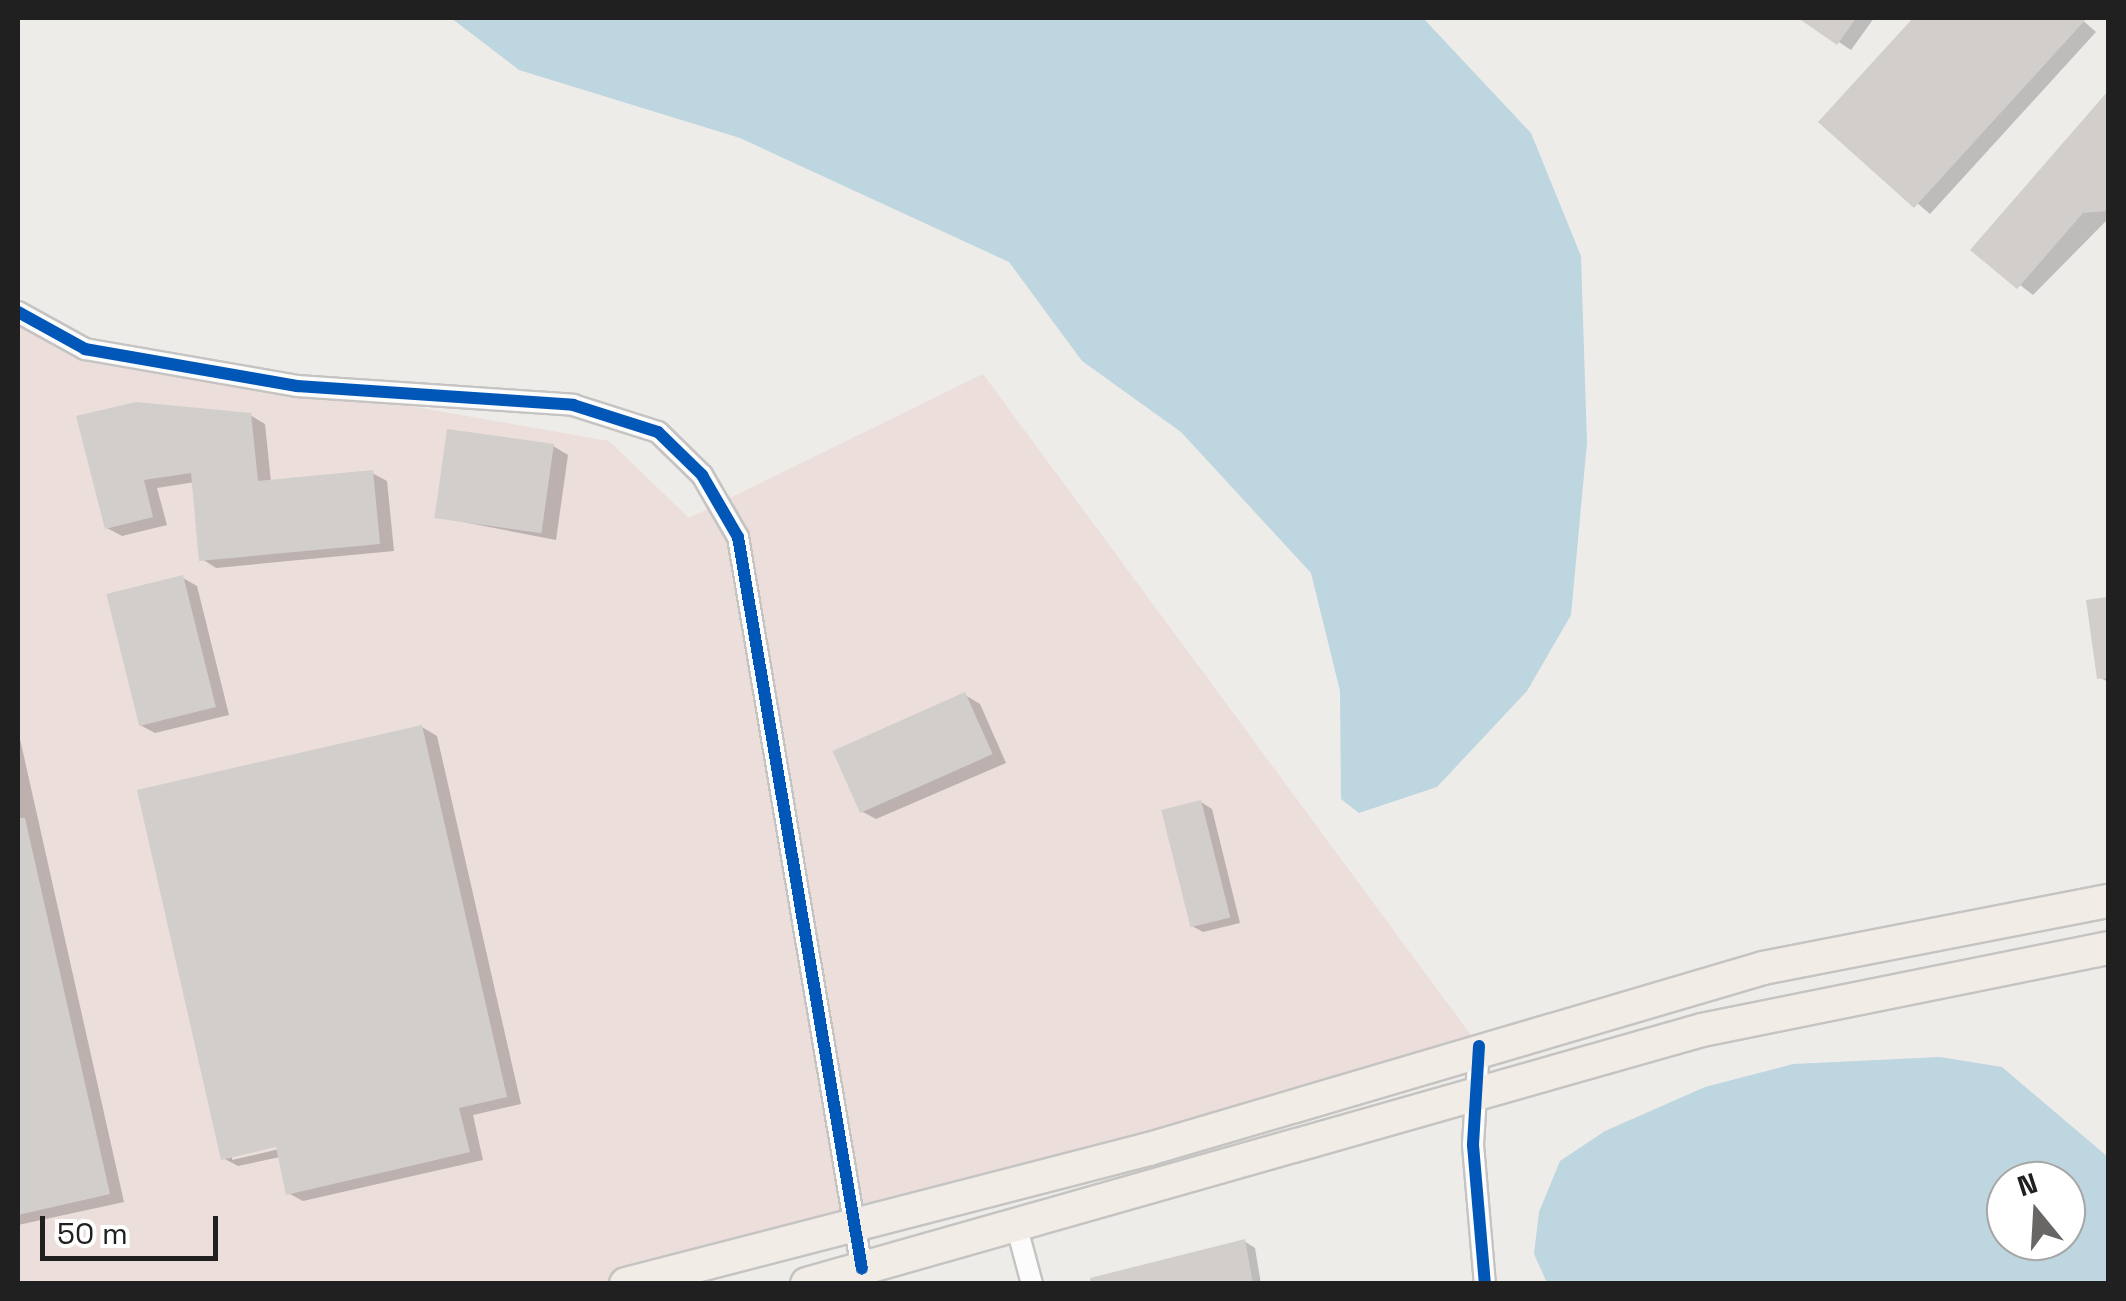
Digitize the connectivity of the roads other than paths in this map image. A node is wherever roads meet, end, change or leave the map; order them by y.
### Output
1 (18, 312) edge
2 (2108, 887) edge
3 (2108, 900) edge
4 (2004, 915) junction
5 (2108, 948) edge
6 (1478, 1046) junction
7 (1480, 1095) junction
8 (856, 1224) junction
9 (1017, 1228) junction
10 (862, 1269) junction
11 (626, 1284) edge
12 (808, 1284) edge
13 (1032, 1284) edge
14 (1485, 1284) edge

1 - 8 street
2 - 4 main road
3 - 4 main road
4 - 6 main road
5 - 7 main road
6 - 7 street
6 - 8 main road
7 - 9 main road
7 - 14 street
8 - 10 street
8 - 11 main road
9 - 10 main road
9 - 13 street
10 - 12 main road

